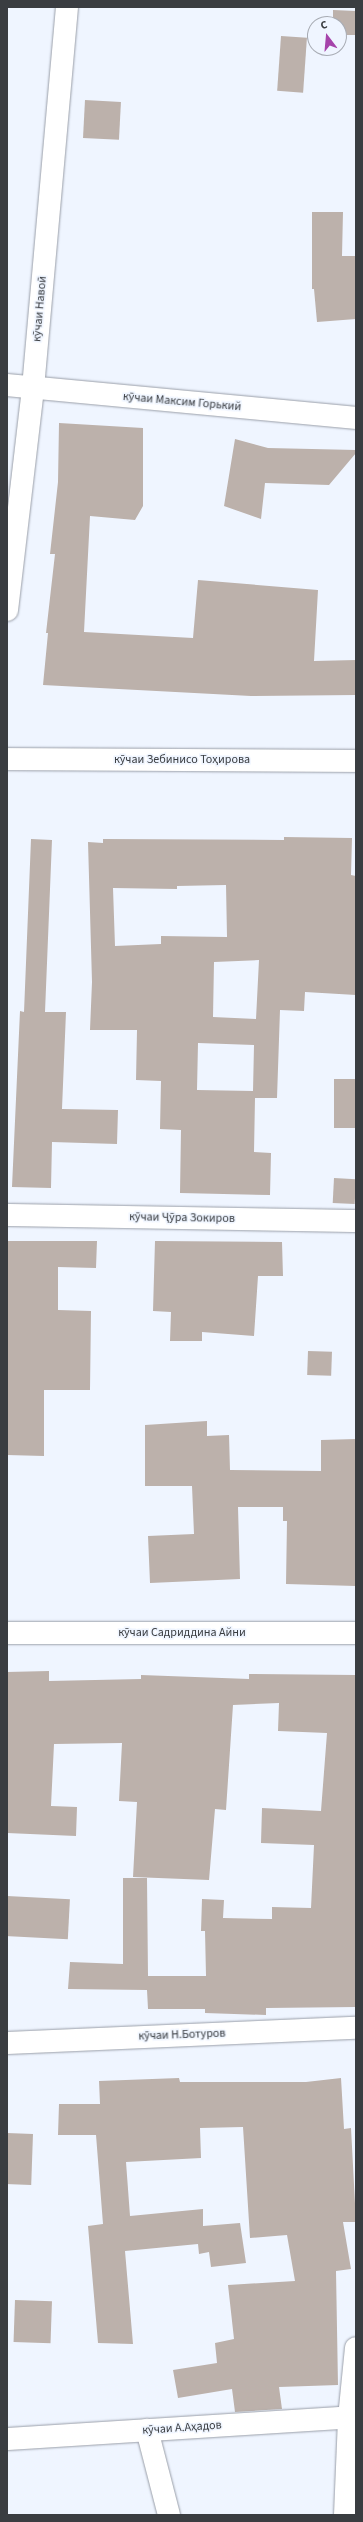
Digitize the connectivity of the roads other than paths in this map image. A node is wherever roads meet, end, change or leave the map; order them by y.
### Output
1 (67, 7) edge
2 (7, 385) edge
3 (33, 388) junction
4 (356, 418) edge
5 (7, 610) edge
6 (7, 759) edge
7 (356, 761) edge
8 (7, 1215) edge
9 (356, 1220) edge
10 (7, 1633) edge
11 (356, 1633) edge
12 (356, 2028) edge
13 (7, 2043) edge
14 (356, 2348) edge
15 (353, 2417) edge
16 (147, 2430) junction
17 (7, 2439) edge
18 (169, 2515) edge
19 (345, 2515) edge

1 - 3 street, кӯчаи Навоӣ
2 - 3 street, кӯчаи Максим Горький
3 - 4 street, кӯчаи Максим Горький
3 - 5 street, кӯчаи Навоӣ
6 - 7 street, кӯчаи Зебинисо Тоҳирова
8 - 9 street, кӯчаи Ҷӯра Зокиров
10 - 11 street, кӯчаи Садриддина Айни
12 - 13 street, кӯчаи Н.Ботуров
14 - 15 street
15 - 16 street, кӯчаи А.Аҳадов
15 - 19 street
16 - 17 street, кӯчаи А.Аҳадов
16 - 18 street

